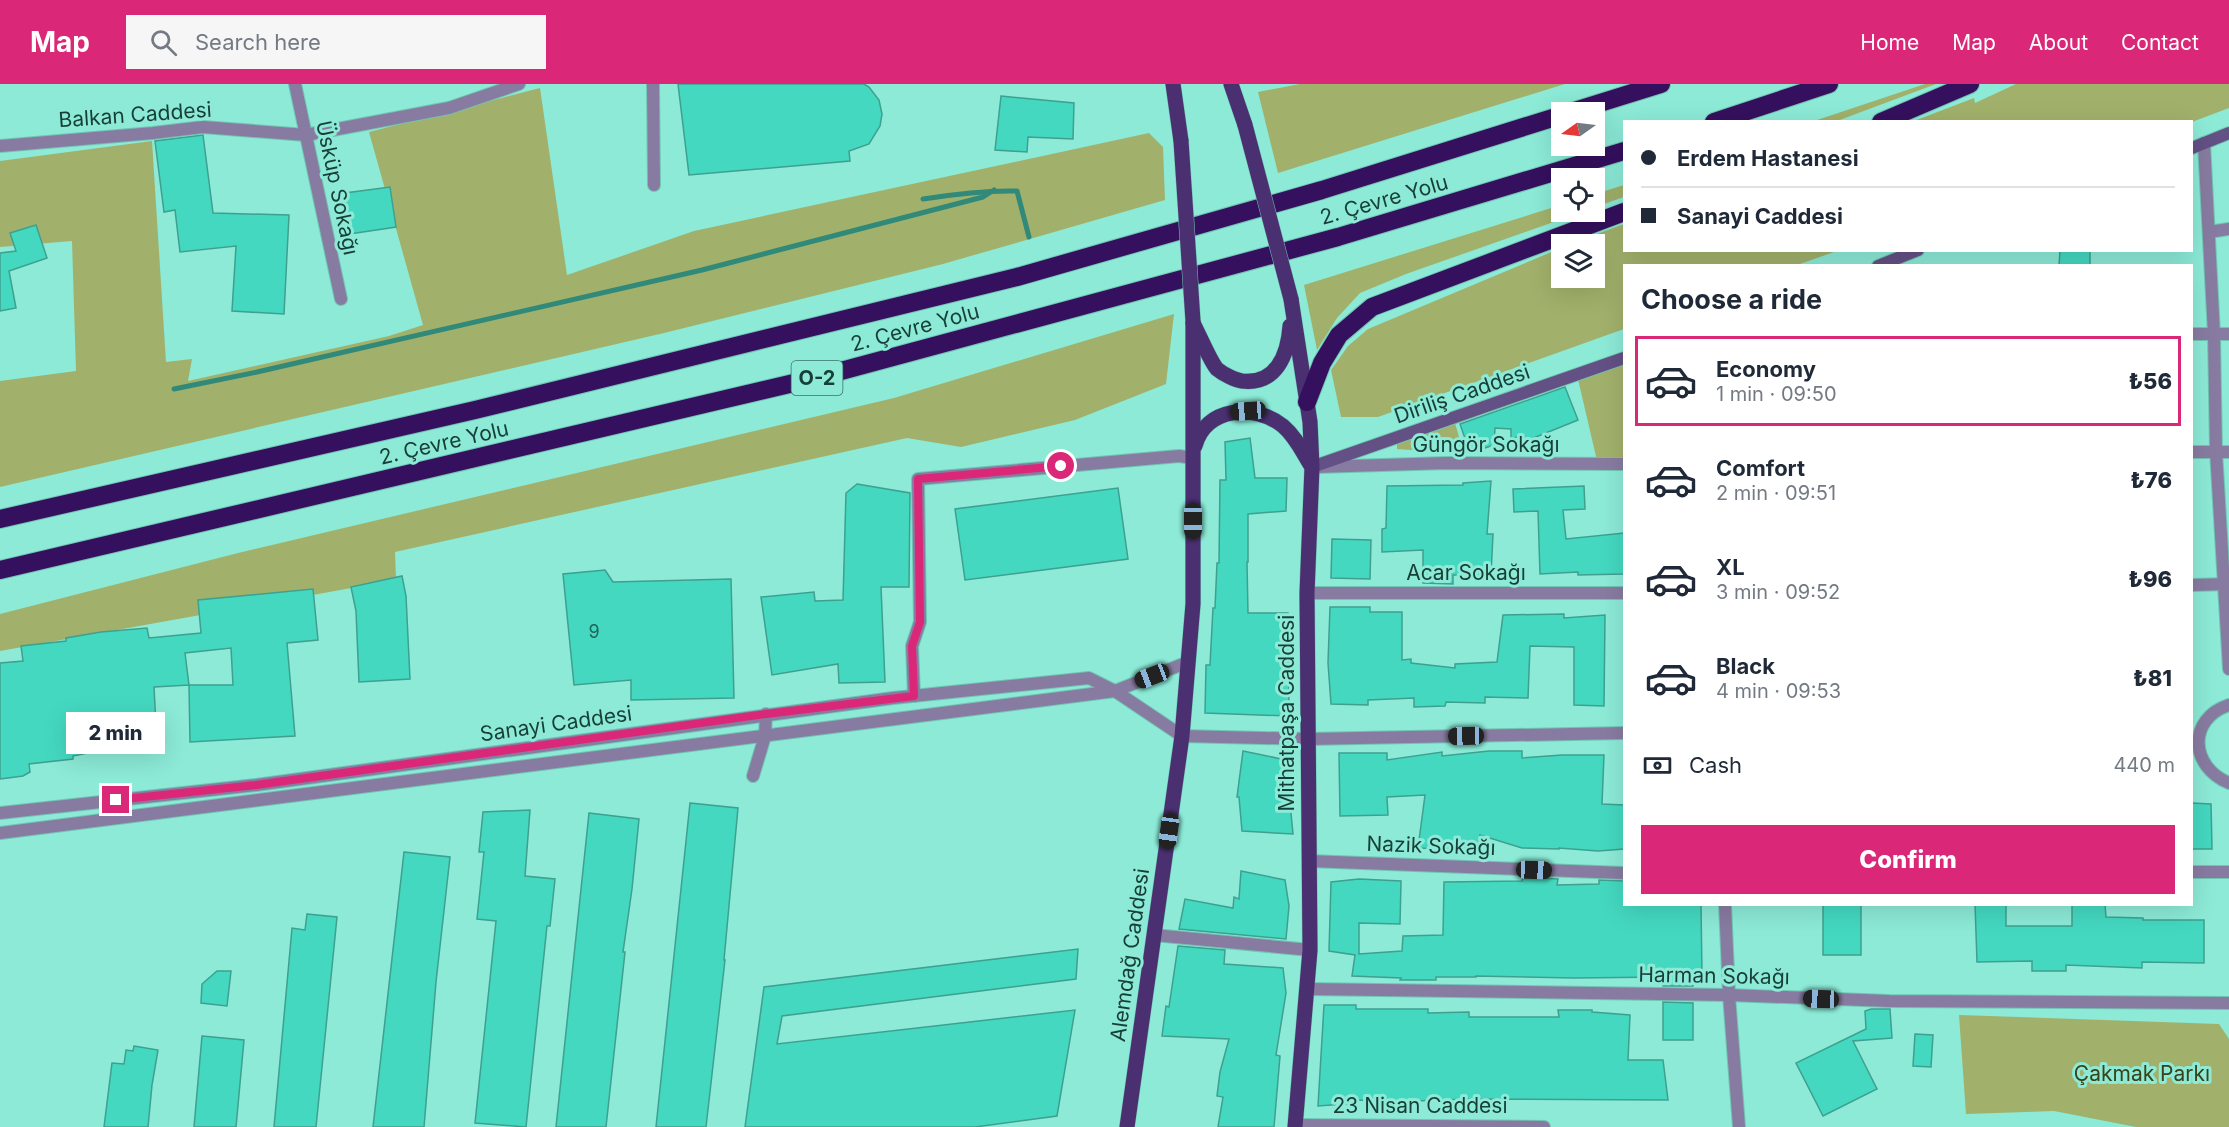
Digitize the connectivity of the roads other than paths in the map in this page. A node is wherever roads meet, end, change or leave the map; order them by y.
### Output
1 (295, 84) edge
2 (519, 84) edge
3 (653, 84) edge
4 (1173, 84) edge
5 (1231, 84) edge
6 (1661, 84) edge
7 (1829, 84) edge
8 (1970, 84) edge
9 (1603, 102) edge
10 (1551, 118) edge
11 (1720, 120) edge
12 (1886, 120) edge
13 (2229, 134) edge
14 (306, 135) junction
15 (2204, 143) junction
16 (0, 146) edge
17 (2193, 148) edge
18 (1623, 151) edge
19 (654, 185) dead end
20 (1623, 212) edge
21 (2229, 229) edge
22 (2209, 232) junction
23 (1913, 252) edge
24 (1883, 264) edge
25 (341, 299) dead end
26 (1291, 299) junction
27 (1193, 321) junction
28 (2193, 334) edge
29 (2214, 334) junction
30 (2229, 334) edge
31 (1623, 358) edge
32 (1307, 402) junction
33 (2216, 451) junction
34 (2193, 452) edge
35 (2229, 452) edge
36 (1193, 458) junction
37 (1623, 464) edge
38 (1312, 467) junction
39 (0, 519) edge
40 (0, 570) edge
41 (2227, 584) edge
42 (2193, 585) edge
43 (1623, 592) edge
44 (1307, 593) junction
45 (1188, 662) junction
46 (2229, 669) edge
47 (1115, 691) junction
48 (914, 696) junction
49 (2229, 705) edge
50 (766, 714) junction
51 (1623, 733) edge
52 (765, 736) junction
53 (1182, 736) junction
54 (1308, 739) junction
55 (2195, 747) edge
56 (753, 776) dead end
57 (2229, 783) edge
58 (0, 813) edge
59 (0, 833) edge
60 (1309, 861) junction
61 (2193, 872) edge
62 (2229, 872) edge
63 (1623, 873) edge
64 (1725, 906) edge
65 (1154, 935) junction
66 (1310, 951) junction
67 (1306, 989) junction
68 (1729, 996) junction
69 (2229, 1003) edge
70 (1295, 1126) edge
71 (1126, 1127) edge
72 (1544, 1127) edge
73 (1739, 1127) edge

1 - 14 street, Üsküp Sokağı
2 - 14 street, Balkan Caddesi
3 - 19 street
4 - 27 main road, Alemdağ Caddesi, bridge
5 - 26 main road, bridge
6 - 9 highway
7 - 11 highway
8 - 12 highway
10 - 39 highway, 2. Çevre Yolu / O-2
13 - 15 main road
14 - 16 street, Balkan Caddesi
14 - 25 street, Üsküp Sokağı
15 - 17 main road
15 - 22 street
18 - 40 highway, 2. Çevre Yolu / O-2
20 - 32 highway
21 - 22 street
22 - 29 street
23 - 24 main road
26 - 27 main road
26 - 32 main road, Mithatpaşa Caddesi
27 - 36 main road, Alemdağ Caddesi
28 - 29 street
29 - 30 street
29 - 33 street
31 - 38 main road, Diriliş Caddesi
32 - 38 main road, Mithatpaşa Caddesi
33 - 34 street
33 - 35 street
33 - 41 street
36 - 38 main road
36 - 45 main road, Alemdağ Caddesi
36 - 48 street
37 - 38 street, Güngör Sokağı
38 - 44 main road, Mithatpaşa Caddesi
41 - 42 street
41 - 46 street
43 - 44 street, Acar Sokağı
44 - 54 main road, Mithatpaşa Caddesi
45 - 47 street, Sanayi Caddesi
45 - 53 main road, Alemdağ Caddesi
47 - 48 street, Sanayi Caddesi
47 - 52 street, Sanayi Caddesi
47 - 53 street, Sanayi Caddesi
48 - 50 street, Sanayi Caddesi
49 - 55 street
50 - 52 street
50 - 58 street, Sanayi Caddesi
51 - 54 street
52 - 56 street
52 - 59 street, Sanayi Caddesi
53 - 54 street
53 - 65 main road, Alemdağ Caddesi
54 - 60 main road, Mithatpaşa Caddesi
55 - 57 street
60 - 63 street, Nazik Sokağı
60 - 66 main road, Mithatpaşa Caddesi
61 - 62 street
64 - 68 street
65 - 66 street
65 - 71 main road, Alemdağ Caddesi
66 - 67 main road, Mithatpaşa Caddesi
67 - 68 street, Harman Sokağı
67 - 70 main road, Mithatpaşa Caddesi
68 - 69 street, Harman Sokağı
68 - 73 street
70 - 72 street, 23 Nisan Caddesi

